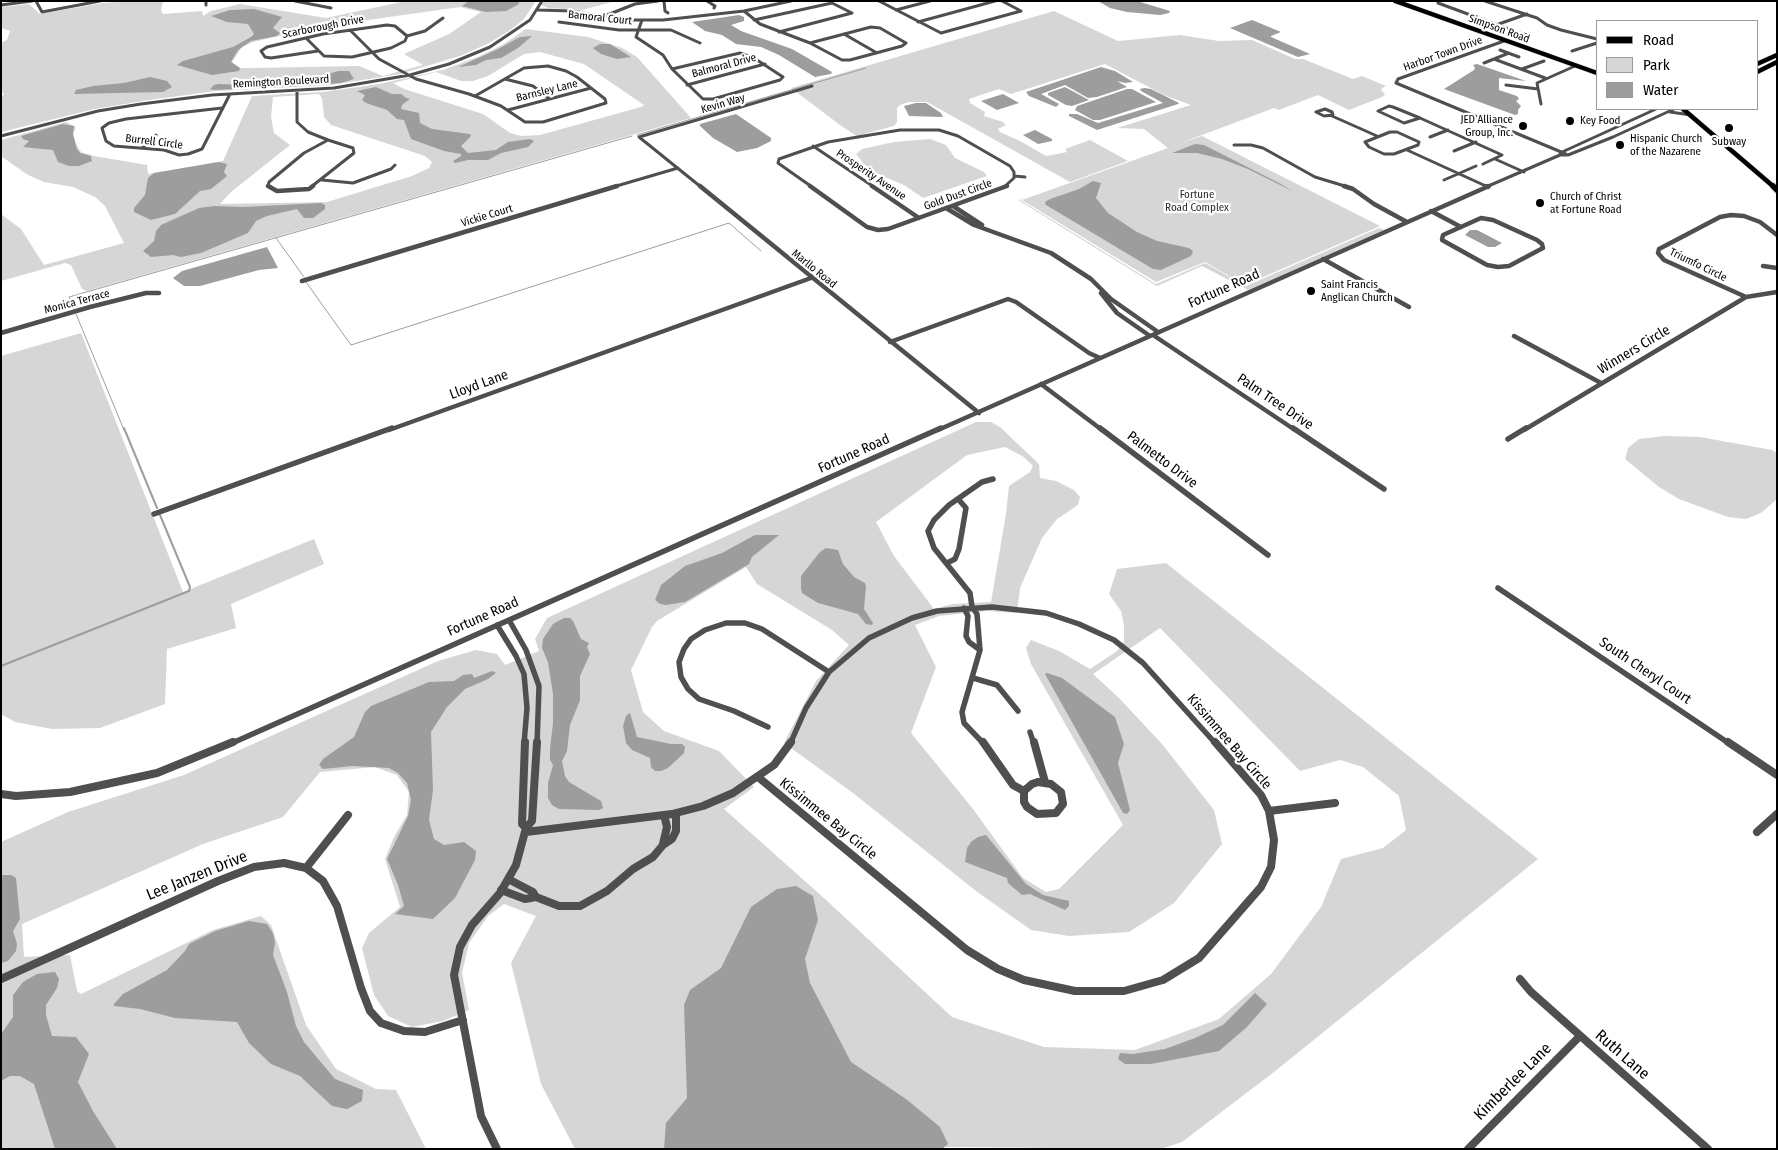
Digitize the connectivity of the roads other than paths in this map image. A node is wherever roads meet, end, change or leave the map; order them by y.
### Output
1 (34, 1) edge
2 (100, 1) edge
3 (295, 1) edge
4 (542, 1) edge
5 (658, 1) edge
6 (664, 1) edge
7 (707, 1) edge
8 (791, 1) edge
9 (879, 1) edge
10 (930, 1) edge
11 (995, 1) edge
12 (1002, 1) edge
13 (1395, 1) edge
14 (1485, 1) edge
15 (1438, 3) dead end
16 (1, 5) edge
17 (331, 8) dead end
18 (714, 8) dead end
19 (538, 10) junction
20 (896, 10) junction
21 (744, 11) junction
22 (668, 13) dead end
23 (1527, 14) junction
24 (602, 17) junction
25 (444, 18) dead end
26 (642, 20) junction
27 (754, 20) junction
28 (559, 22) dead end
29 (918, 22) junction
30 (1496, 25) junction
31 (350, 30) junction
32 (638, 31) junction
33 (779, 32) junction
34 (844, 34) junction
35 (1530, 35) dead end
36 (407, 36) junction
37 (306, 38) junction
38 (1596, 39) edge
39 (1504, 41) junction
40 (700, 43) dead end
41 (810, 43) junction
42 (1596, 43) edge
43 (1500, 50) dead end
44 (1572, 51) dead end
45 (318, 52) junction
46 (372, 53) junction
47 (877, 53) junction
48 (1509, 54) junction
49 (1777, 55) edge
50 (1520, 57) dead end
51 (1494, 59) junction
52 (1544, 61) dead end
53 (1777, 62) edge
54 (1484, 63) dead end
55 (765, 64) junction
56 (1758, 64) edge
57 (1575, 66) junction
58 (672, 69) junction
59 (1522, 70) junction
60 (1758, 72) edge
61 (1596, 73) edge
62 (410, 75) junction
63 (1544, 78) junction
64 (505, 79) junction
65 (1506, 85) dead end
66 (687, 86) junction
67 (812, 86) dead end
68 (591, 88) junction
69 (1538, 89) junction
70 (297, 92) junction
71 (230, 94) junction
72 (475, 96) junction
73 (550, 99) junction
74 (1541, 104) dead end
75 (222, 108) junction
76 (508, 110) junction
77 (1654, 110) edge
78 (1671, 110) edge
79 (1684, 110) edge
80 (1665, 112) junction
81 (1691, 115) junction
82 (1332, 116) dead end
83 (1420, 118) junction
84 (1448, 130) junction
85 (156, 135) dead end
86 (1, 136) edge
87 (1377, 136) junction
88 (640, 137) joint
89 (1430, 137) dead end
90 (328, 140) junction
91 (1476, 142) junction
92 (1234, 145) dead end
93 (813, 146) junction
94 (142, 148) junction
95 (1407, 150) junction
96 (1454, 151) dead end
97 (1560, 153) junction
98 (1495, 159) junction
99 (1483, 164) dead end
100 (395, 165) dead end
101 (1476, 166) dead end
102 (678, 168) junction
103 (1524, 172) junction
104 (1459, 174) junction
105 (1014, 176) junction
106 (1025, 178) dead end
107 (322, 180) junction
108 (1444, 180) dead end
109 (1488, 187) junction
110 (1777, 190) edge
111 (953, 206) junction
112 (946, 208) junction
113 (1744, 208) dead end
114 (1429, 212) junction
115 (1744, 216) junction
116 (919, 218) junction
117 (1409, 221) junction
118 (1460, 227) junction
119 (988, 229) junction
120 (1777, 235) edge
121 (1323, 259) junction
122 (1763, 266) dead end
123 (1777, 268) edge
124 (811, 278) junction
125 (302, 281) dead end
126 (1098, 287) junction
127 (1777, 292) edge
128 (159, 293) dead end
129 (1746, 297) junction
130 (1409, 307) dead end
131 (1128, 312) junction
132 (1119, 314) junction
133 (1158, 332) junction
134 (1, 333) edge
135 (1151, 335) junction
136 (1514, 336) dead end
137 (890, 342) junction
138 (1100, 358) junction
139 (1601, 383) junction
140 (1041, 384) junction
141 (979, 413) junction
142 (1508, 439) dead end
143 (993, 479) dead end
144 (1384, 489) dead end
145 (958, 499) junction
146 (154, 514) dead end
147 (1268, 555) dead end
148 (947, 563) junction
149 (1498, 588) dead end
150 (968, 607) junction
151 (509, 620) junction
152 (496, 625) junction
153 (525, 649) junction
154 (980, 650) junction
155 (514, 653) junction
156 (829, 672) junction
157 (973, 678) junction
158 (1018, 711) dead end
159 (768, 727) dead end
160 (1030, 732) dead end
161 (538, 736) junction
162 (525, 738) junction
163 (1777, 775) edge
164 (758, 777) junction
165 (1044, 782) junction
166 (1024, 791) junction
167 (1, 794) edge
168 (1335, 803) dead end
169 (1269, 812) junction
170 (676, 813) junction
171 (1777, 814) edge
172 (664, 815) junction
173 (348, 816) dead end
174 (526, 830) junction
175 (1756, 832) dead end
176 (663, 845) junction
177 (306, 868) junction
178 (508, 879) junction
179 (501, 890) junction
180 (536, 897) junction
181 (1, 979) edge
182 (1520, 979) dead end
183 (463, 1020) junction
184 (1580, 1036) junction
185 (497, 1149) edge
186 (1468, 1149) edge
187 (1708, 1149) edge

1 - 2 street
1 - 16 street
3 - 17 street
4 - 19 street, Remington Boulevard
5 - 24 street
6 - 22 street
7 - 18 street
8 - 21 street
9 - 20 street
10 - 20 street
11 - 29 street
12 - 29 street
13 - 39 main road, Simpson Road
14 - 23 street
15 - 30 street
19 - 24 street
19 - 62 street, Remington Boulevard
20 - 29 street
21 - 26 street
21 - 27 street
23 - 30 street
23 - 38 street
24 - 26 street
25 - 36 street
26 - 32 street
27 - 33 street
27 - 33 street
28 - 32 street, Bamoral Court
30 - 35 street
31 - 36 street, Scarborough Drive
31 - 37 street, Scarborough Drive
31 - 46 street
32 - 40 street, Bamoral Court
32 - 58 street
33 - 41 street
34 - 41 street
34 - 47 street
34 - 47 street
36 - 46 street
37 - 45 street
37 - 45 street, Scarborough Drive
39 - 57 main road, Simpson Road
39 - 97 street, Harbor Town Drive
41 - 47 street
42 - 44 street
43 - 48 street
45 - 46 street
46 - 62 street
48 - 50 street
48 - 51 street
49 - 56 main road
51 - 54 street
51 - 59 street
52 - 59 street
53 - 60 main road
55 - 58 street
55 - 66 street, Balmoral Drive
55 - 66 street
57 - 61 main road, Simpson Road
57 - 63 street
58 - 66 street
59 - 63 street
62 - 70 street, Remington Boulevard
62 - 72 street
63 - 69 street
64 - 68 street
64 - 72 street
64 - 73 street
65 - 69 street
67 - 88 street, Kevin Way
68 - 73 street, Barnsley Lane
68 - 76 street
69 - 74 street
70 - 71 street, Remington Boulevard
70 - 90 street
71 - 75 street, Burrell Circle
71 - 86 street, Remington Boulevard
72 - 76 street
73 - 76 street, Barnsley Lane
75 - 94 street, Burrell Circle
75 - 94 street, Burrell Circle
77 - 97 street, Fortune Road
78 - 80 street, Fortune Road
79 - 81 main road
80 - 81 street
80 - 97 street, Fortune Road
81 - 110 main road
82 - 87 street
83 - 83 street
83 - 84 street
84 - 89 street
84 - 91 street
85 - 94 street
87 - 95 street
87 - 95 street
88 - 102 street, Marllo Road
90 - 107 street
90 - 107 street
91 - 96 street
91 - 98 street
92 - 117 street
93 - 105 street, Gold Dust Circle
93 - 116 street, Prosperity Avenue
93 - 116 street, Gold Dust Circle
95 - 104 street
97 - 103 street, Fortune Road
98 - 99 street
98 - 103 street
100 - 107 street
101 - 104 street
102 - 124 street, Marllo Road
102 - 125 street, Vickie Court
103 - 109 street, Fortune Road
104 - 108 street
104 - 109 street
105 - 106 street
105 - 111 street, Gold Dust Circle
109 - 114 street, Fortune Road
111 - 112 street, Gold Dust Circle
111 - 119 street
112 - 116 street, Gold Dust Circle
112 - 119 street
113 - 115 street
114 - 117 street, Fortune Road
114 - 118 street
115 - 120 street, Triumfo Circle
115 - 129 street, Triumfo Circle
117 - 121 street, Fortune Road
118 - 118 street
119 - 126 street
121 - 130 street
121 - 133 street, Fortune Road
122 - 123 street
124 - 137 street, Marllo Road
124 - 146 street, Lloyd Lane
126 - 131 street
126 - 132 street, Palm Tree Drive
127 - 129 street, Winners Circle
128 - 134 street, Monica Terrace
129 - 139 street, Winners Circle
131 - 132 street
131 - 133 street
132 - 135 street, Palm Tree Drive
133 - 135 street, Fortune Road
135 - 138 street, Fortune Road
135 - 144 street, Palm Tree Drive
136 - 139 street
137 - 138 street
137 - 141 street, Marllo Road
138 - 140 street, Fortune Road
139 - 142 street, Winners Circle
140 - 141 street, Fortune Road
140 - 147 street, Palmetto Drive
141 - 151 street, Fortune Road
143 - 145 street
145 - 148 street
145 - 148 street
148 - 150 street
149 - 163 street, South Cheryl Court
150 - 154 street
150 - 154 street
150 - 156 street, Kissimmee Bay Circle
150 - 169 street, Kissimmee Bay Circle
151 - 152 street, Fortune Road
151 - 153 street
152 - 155 street
152 - 167 street, Fortune Road
153 - 155 street
153 - 161 street
154 - 157 street
155 - 162 street
156 - 159 street
156 - 164 street, Kissimmee Bay Circle
157 - 158 street
157 - 166 street
160 - 165 street
161 - 162 street
161 - 174 street
162 - 174 street
164 - 169 street, Kissimmee Bay Circle
164 - 170 street, Kissimmee Bay Circle
165 - 166 street
165 - 166 street
168 - 169 street
170 - 172 street, Kissimmee Bay Circle
170 - 176 street
171 - 175 street
172 - 174 street, Kissimmee Bay Circle
172 - 176 street
173 - 177 street
174 - 178 street
176 - 180 street
177 - 181 street, Lee Janzen Drive
177 - 183 street
178 - 179 street
178 - 180 street
179 - 180 street
179 - 183 street
182 - 184 street, Ruth Lane
183 - 185 street
184 - 186 street, Kimberlee Lane
184 - 187 street, Ruth Lane

